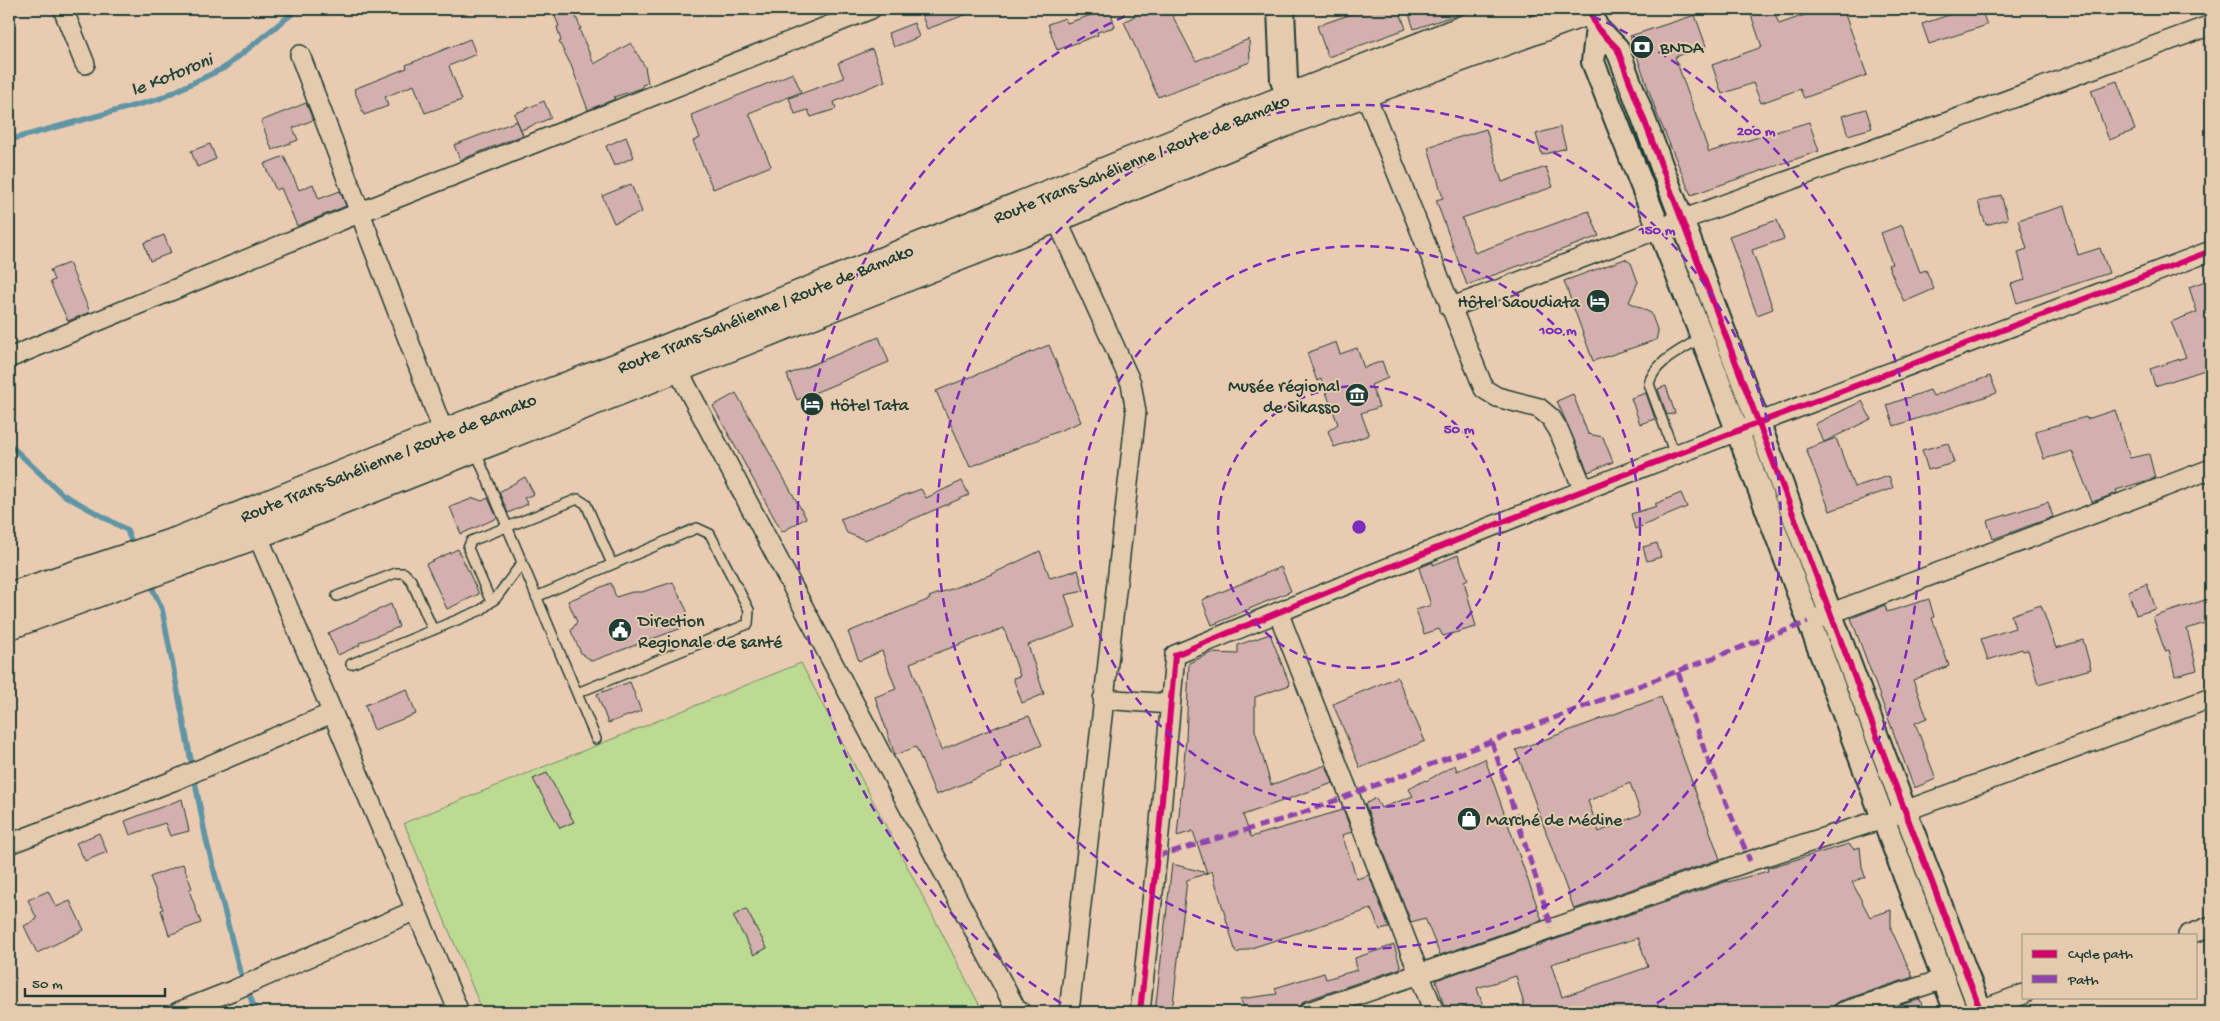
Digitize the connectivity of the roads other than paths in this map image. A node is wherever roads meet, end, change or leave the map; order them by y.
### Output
1 (63, 9) edge
2 (871, 9) edge
3 (1281, 9) edge
4 (1517, 9) edge
5 (1592, 14) edge
6 (2211, 25) edge
7 (300, 56) dead end
8 (85, 64) dead end
9 (1364, 93) junction
10 (1294, 108) junction
11 (361, 212) junction
12 (1056, 218) junction
13 (1682, 220) junction
14 (1659, 229) junction
15 (2211, 251) edge
16 (1450, 308) junction
17 (1702, 337) junction
18 (9, 358) edge
19 (672, 359) junction
20 (1759, 422) junction
21 (1736, 430) junction
22 (463, 440) junction
23 (1676, 455) junction
24 (2211, 469) edge
25 (1584, 491) junction
26 (507, 527) junction
27 (257, 534) junction
28 (522, 563) junction
29 (612, 564) junction
30 (144, 565) junction
31 (337, 596) dead end
32 (9, 597) edge
33 (536, 597) junction
34 (491, 602) junction
35 (1278, 612) junction
36 (1831, 613) junction
37 (1808, 622) junction
38 (9, 625) edge
39 (433, 630) junction
40 (351, 664) dead end
41 (577, 693) junction
42 (2211, 698) edge
43 (1103, 699) junction
44 (1170, 704) junction
45 (332, 713) junction
46 (596, 739) dead end
47 (1906, 810) junction
48 (1883, 819) junction
49 (9, 844) edge
50 (416, 910) junction
51 (2211, 926) edge
52 (2191, 934) edge
53 (1419, 974) junction
54 (1944, 979) junction
55 (2022, 995) edge
56 (178, 1012) edge
57 (459, 1012) edge
58 (1021, 1012) edge
59 (1068, 1012) edge
60 (1140, 1012) edge
61 (1308, 1012) edge
62 (1434, 1012) edge
63 (1843, 1012) edge
64 (1956, 1012) edge
65 (1978, 1012) edge

1 - 8 street
2 - 11 street
3 - 10 main road
4 - 10 highway, Route Trans-Sahélienne / Route de Bamako
5 - 9 highway, Route Trans-Sahélienne / Route de Bamako
5 - 13 street
5 - 14 street
6 - 13 street
7 - 11 street
9 - 10 highway, Route Trans-Sahélienne / Route de Bamako
9 - 16 street
10 - 12 highway, Route Trans-Sahélienne / Route de Bamako
10 - 19 highway, Route Trans-Sahélienne / Route de Bamako
11 - 18 street
11 - 22 street
12 - 19 highway, Route Trans-Sahélienne / Route de Bamako
12 - 43 street
13 - 14 street
13 - 20 street
14 - 16 street
14 - 17 street
15 - 20 street
16 - 25 street
17 - 21 street
17 - 23 lane
19 - 22 highway, Route Trans-Sahélienne / Route de Bamako
19 - 58 street
20 - 21 street
20 - 36 street
21 - 23 street
21 - 37 street
22 - 26 lane
22 - 27 highway, Route Trans-Sahélienne / Route de Bamako
22 - 30 highway, Route Trans-Sahélienne / Route de Bamako
23 - 25 street
24 - 36 street
25 - 35 street
26 - 28 lane
26 - 29 lane
26 - 34 lane
27 - 30 highway, Route Trans-Sahélienne / Route de Bamako
27 - 45 street
28 - 33 lane
28 - 34 lane
29 - 33 lane
29 - 41 lane
30 - 32 highway, Route Trans-Sahélienne / Route de Bamako
30 - 38 highway, Route Trans-Sahélienne / Route de Bamako
31 - 39 lane
33 - 41 lane
34 - 39 lane
35 - 44 street
35 - 53 street
36 - 37 street
36 - 47 street
37 - 48 street
39 - 40 lane
41 - 46 lane
42 - 47 street
43 - 44 street
43 - 59 street
44 - 60 street
45 - 49 street
45 - 50 street
47 - 48 street
47 - 65 street
48 - 53 street
48 - 54 street
50 - 56 street
50 - 57 street
51 - 52 street
53 - 61 street
53 - 62 street
54 - 63 street
54 - 64 street
55 - 65 street

